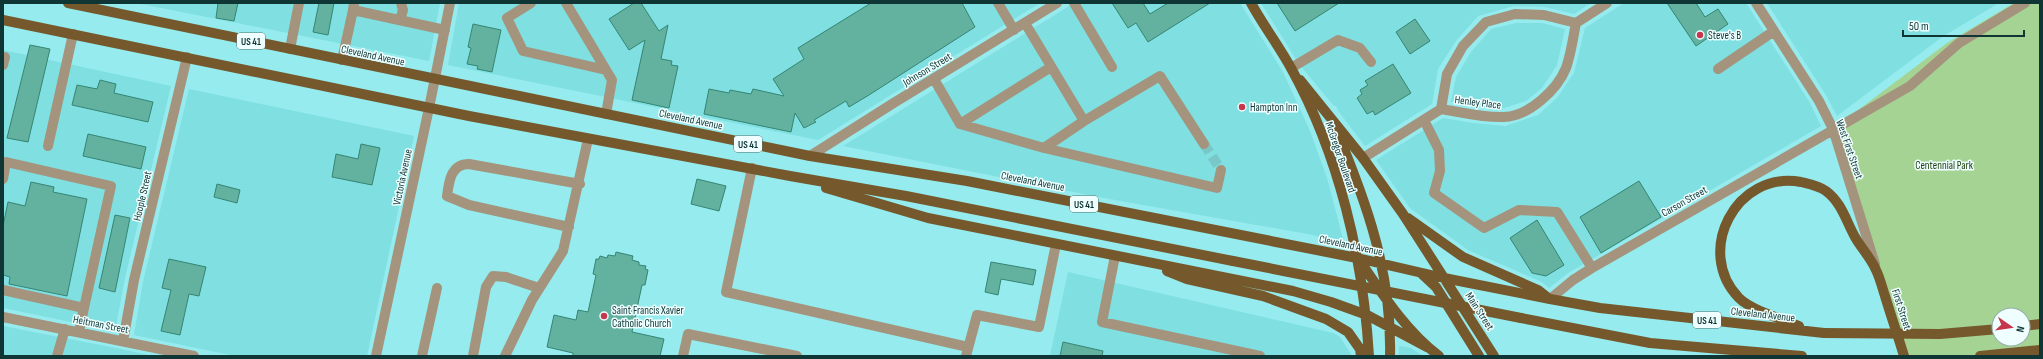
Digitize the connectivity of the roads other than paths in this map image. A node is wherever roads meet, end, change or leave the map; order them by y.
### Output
1 (300, 3) edge
2 (450, 3) edge
3 (531, 3) edge
4 (566, 3) edge
5 (998, 3) edge
6 (1057, 3) edge
7 (1074, 3) edge
8 (1251, 3) edge
9 (1607, 3) edge
10 (1756, 3) edge
11 (2025, 3) edge
12 (74, 4) edge
13 (404, 5) edge
14 (354, 7) edge
15 (3, 20) edge
16 (400, 20) junction
17 (1025, 23) junction
18 (1576, 23) junction
19 (445, 30) junction
20 (1014, 30) junction
21 (1774, 31) junction
22 (73, 34) junction
23 (290, 49) junction
24 (187, 57) junction
25 (342, 60) junction
26 (1370, 62) dead end
27 (1051, 67) junction
28 (1112, 67) dead end
29 (1291, 68) junction
30 (1718, 69) dead end
31 (606, 70) junction
32 (934, 78) junction
33 (435, 80) junction
34 (429, 108) junction
35 (1441, 109) junction
36 (606, 114) junction
37 (1330, 116) junction
38 (1424, 120) junction
39 (1084, 121) junction
40 (960, 124) junction
41 (1833, 129) junction
42 (588, 139) junction
43 (1204, 144) tunnel mouth
44 (48, 146) dead end
45 (1044, 148) junction
46 (810, 156) junction
47 (1363, 158) junction
48 (752, 168) junction
49 (1221, 170) dead end
50 (790, 176) junction
51 (3, 179) edge
52 (580, 184) junction
53 (1403, 214) junction
54 (569, 227) junction
55 (1056, 244) junction
56 (1115, 256) junction
57 (1357, 258) junction
58 (1145, 262) junction
59 (1382, 263) junction
60 (1592, 268) junction
61 (1877, 270) junction
62 (1419, 272) junction
63 (1444, 278) junction
64 (437, 288) dead end
65 (539, 288) junction
66 (3, 290) edge
67 (1550, 299) junction
68 (1389, 303) junction
69 (84, 308) junction
70 (1367, 315) junction
71 (3, 317) edge
72 (1390, 327) junction
73 (65, 329) junction
74 (1991, 331) edge
75 (79, 332) junction
76 (1819, 332) junction
77 (123, 341) junction
78 (1426, 347) junction
79 (967, 352) edge
80 (2040, 352) edge
81 (57, 356) edge
82 (194, 356) edge
83 (376, 356) edge
84 (422, 356) edge
85 (473, 356) edge
86 (505, 356) edge
87 (683, 356) edge
88 (797, 356) edge
89 (1260, 356) edge
90 (1361, 356) edge
91 (1369, 356) edge
92 (1390, 356) edge
93 (1439, 356) edge
94 (1479, 356) edge
95 (1494, 356) edge
96 (1802, 356) edge
97 (1904, 356) edge
98 (1980, 356) edge
99 (2028, 356) edge

1 - 23 street
2 - 19 street, Victoria Avenue
3 - 31 street
4 - 31 street
5 - 20 street
6 - 17 street, Johnson Street
7 - 28 street
8 - 29 main road, McGregor Boulevard
9 - 18 street
10 - 21 street, West First Street
11 - 41 street, Carson Street
12 - 23 main road, Cleveland Avenue / US 41
13 - 16 street
14 - 16 street
14 - 25 street
15 - 22 main road, US 41
16 - 19 street
17 - 20 street, Johnson Street
17 - 27 street
18 - 35 street, Henley Place
18 - 35 street, Henley Place
19 - 33 street, Victoria Avenue
20 - 32 street, Johnson Street
21 - 30 street
21 - 41 street, West First Street
22 - 24 main road, US 41
22 - 44 street
23 - 25 main road, Cleveland Avenue / US 41
24 - 34 main road, US 41
24 - 77 street, Hoople Street
25 - 33 main road, Cleveland Avenue / US 41
26 - 29 street
27 - 39 street
27 - 40 street
29 - 37 main road, McGregor Boulevard
29 - 57 main road, McGregor Boulevard
31 - 36 street
32 - 40 street
32 - 46 street, Johnson Street
33 - 34 street, Victoria Avenue
33 - 36 main road, Cleveland Avenue / US 41
34 - 42 main road, US 41
34 - 83 street, Victoria Avenue
35 - 38 street, Henley Place
36 - 46 main road, Cleveland Avenue / US 41
37 - 47 main road, McGregor Boulevard
37 - 59 main road, McGregor Boulevard
38 - 47 street, Henley Place
38 - 60 street
39 - 43 street
39 - 45 street
40 - 45 street
41 - 60 street, Carson Street
41 - 61 street, West First Street
42 - 48 main road, US 41
42 - 52 street
45 - 49 street
46 - 57 main road, Cleveland Avenue / US 41
47 - 53 main road, McGregor Boulevard
48 - 50 main road, US 41
48 - 79 street
50 - 55 main road
50 - 96 main road, US 41, bridge
51 - 69 street
52 - 54 street
52 - 54 street
53 - 63 main road, McGregor Boulevard
53 - 67 main road
54 - 65 street
55 - 56 main road
55 - 79 street
56 - 58 main road
56 - 89 street
57 - 59 main road, Cleveland Avenue / US 41
57 - 68 main road
57 - 70 main road, McGregor Boulevard
58 - 70 main road
58 - 90 main road
59 - 62 main road, Cleveland Avenue / US 41
59 - 68 main road, McGregor Boulevard
60 - 67 street, Carson Street
61 - 76 main road, First Street
61 - 97 main road, First Street
62 - 63 main road, Cleveland Avenue / US 41
62 - 94 main road
63 - 67 main road, Cleveland Avenue / US 41
63 - 95 main road, Main Street
64 - 84 street
65 - 85 street
65 - 86 street
66 - 69 street
67 - 76 main road, Cleveland Avenue / US 41
68 - 72 main road, McGregor Boulevard
68 - 78 main road
69 - 75 street
70 - 72 main road
70 - 91 main road, McGregor Boulevard
71 - 73 street, Heitman Street
72 - 78 main road
72 - 92 main road, McGregor Boulevard
73 - 75 street, Heitman Street
73 - 81 street
74 - 76 main road, Cleveland Avenue / US 41, bridge
75 - 77 street, Heitman Street
77 - 82 street, Heitman Street
78 - 93 main road
80 - 98 main road
80 - 99 main road
87 - 88 street

